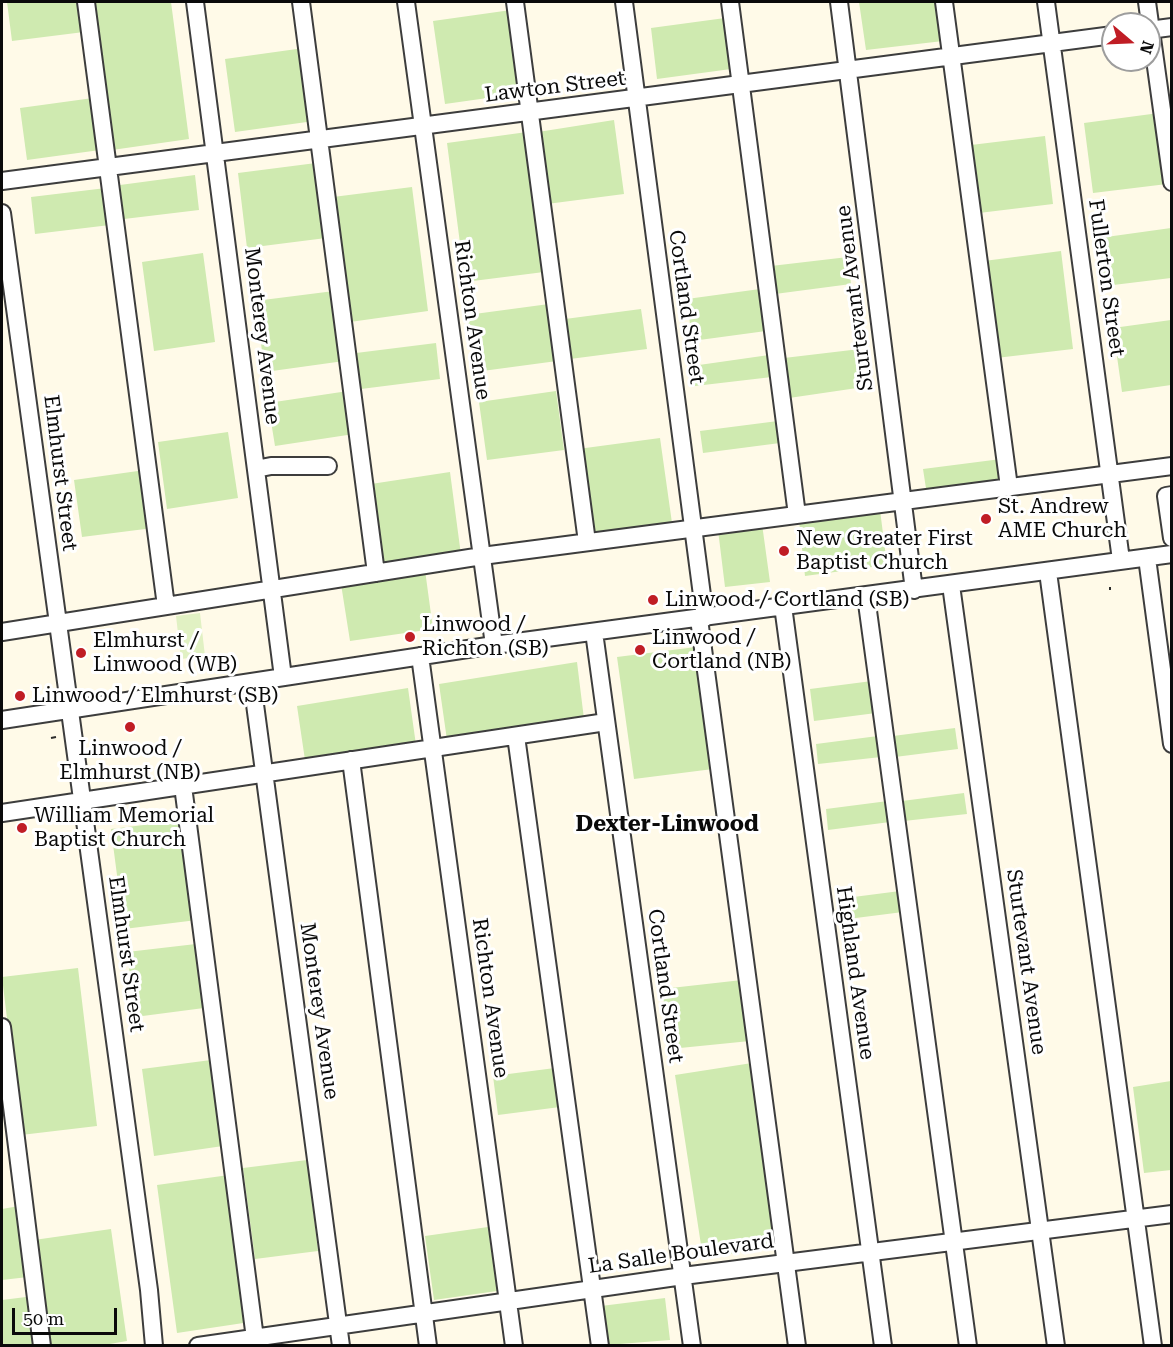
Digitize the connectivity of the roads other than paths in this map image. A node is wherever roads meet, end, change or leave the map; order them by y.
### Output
1 (86, 2) edge
2 (195, 2) edge
3 (301, 2) edge
4 (406, 2) edge
5 (515, 2) edge
6 (624, 2) edge
7 (730, 2) edge
8 (839, 2) edge
9 (944, 2) edge
10 (1046, 2) edge
11 (1101, 37) edge
12 (1052, 44) junction
13 (951, 58) junction
14 (849, 71) junction
15 (1156, 72) edge
16 (741, 85) junction
17 (637, 99) junction
18 (530, 113) junction
19 (423, 126) junction
20 (319, 140) junction
21 (215, 155) junction
22 (109, 167) junction
23 (2, 181) edge
24 (1172, 182) edge
25 (2, 213) edge
26 (328, 466) dead end
27 (1172, 466) edge
28 (256, 469) junction
29 (1110, 474) junction
30 (1009, 488) junction
31 (1172, 495) edge
32 (902, 501) junction
33 (797, 515) junction
34 (694, 528) junction
35 (1172, 538) edge
36 (587, 542) junction
37 (1172, 554) edge
38 (482, 556) junction
39 (1147, 558) junction
40 (1121, 560) junction
41 (1048, 572) junction
42 (376, 573) junction
43 (951, 585) junction
44 (272, 589) junction
45 (914, 590) junction
46 (866, 596) junction
47 (166, 606) junction
48 (783, 606) junction
49 (702, 618) junction
50 (57, 625) junction
51 (594, 632) junction
52 (2, 633) edge
53 (494, 645) junction
54 (420, 656) junction
55 (284, 677) junction
56 (252, 682) junction
57 (68, 710) junction
58 (2, 720) edge
59 (606, 722) junction
60 (516, 735) junction
61 (1172, 744) edge
62 (433, 748) junction
63 (351, 760) junction
64 (264, 774) junction
65 (183, 786) junction
66 (82, 802) junction
67 (2, 813) edge
68 (2, 1027) edge
69 (1172, 1214) edge
70 (1136, 1218) junction
71 (1040, 1233) junction
72 (954, 1242) junction
73 (870, 1254) junction
74 (785, 1262) junction
75 (683, 1276) junction
76 (592, 1289) junction
77 (508, 1301) junction
78 (424, 1313) junction
79 (339, 1325) junction
80 (255, 1342) edge
81 (42, 1346) edge
82 (154, 1346) edge
83 (198, 1346) edge
84 (341, 1346) edge
85 (428, 1346) edge
86 (514, 1346) edge
87 (600, 1346) edge
88 (692, 1346) edge
89 (797, 1346) edge
90 (883, 1346) edge
91 (968, 1346) edge
92 (1056, 1346) edge
93 (1153, 1346) edge

1 - 22 street
2 - 21 street, Monterey Avenue
3 - 20 street
4 - 19 street, Richton Avenue
5 - 18 street
6 - 17 street, Cortland Street
7 - 16 street
8 - 14 street, Sturtevant Avenue
9 - 13 street
10 - 12 street, Fullerton Street
11 - 12 street, Lawton Street
12 - 13 street, Lawton Street
12 - 29 street, Fullerton Street
13 - 14 street, Lawton Street
13 - 30 street
14 - 16 street, Lawton Street
14 - 32 street, Sturtevant Avenue
15 - 24 street
16 - 17 street, Lawton Street
16 - 33 street
17 - 18 street, Lawton Street
17 - 34 street, Cortland Street
18 - 19 street, Lawton Street
18 - 36 street
19 - 20 street, Lawton Street
19 - 38 street, Richton Avenue
20 - 21 street, Lawton Street
20 - 42 street
21 - 22 street, Lawton Street
21 - 28 street, Monterey Avenue
22 - 23 street, Lawton Street
22 - 47 street
25 - 50 street, Elmhurst Street
26 - 28 street
27 - 29 street
28 - 44 street, Monterey Avenue
29 - 30 street
29 - 40 street, Fullerton Street
30 - 32 street
31 - 35 street
32 - 33 street
32 - 45 street, Sturtevant Avenue
33 - 34 street
34 - 36 street
34 - 49 street, Cortland Street
36 - 38 street
37 - 39 street
38 - 42 street
38 - 53 street, Richton Avenue
39 - 40 street
39 - 61 street
40 - 41 street
41 - 43 street
41 - 70 street
42 - 44 street
43 - 45 street
43 - 71 street, Sturtevant Avenue
44 - 47 street
44 - 55 street, Monterey Avenue
45 - 46 street
46 - 48 street
46 - 72 street
47 - 50 street
48 - 49 street
48 - 73 street, Highland Avenue
49 - 51 street
49 - 74 street, Cortland Street
50 - 52 street
50 - 57 street, Elmhurst Street
51 - 53 street
51 - 59 street, Cortland Street
53 - 54 street
54 - 55 street
54 - 62 street, Richton Avenue
55 - 56 street
56 - 57 street
56 - 64 street, Monterey Avenue
57 - 58 street
57 - 66 street, Elmhurst Street
59 - 60 street
59 - 75 street, Cortland Street
60 - 62 street
60 - 76 street
62 - 63 street
62 - 77 street, Richton Avenue
63 - 64 street
63 - 78 street
64 - 65 street
64 - 79 street, Monterey Avenue
65 - 66 street
65 - 80 street
66 - 67 street
66 - 82 street, Elmhurst Street
68 - 81 street
69 - 70 street, La Salle Boulevard
70 - 71 street, La Salle Boulevard
70 - 93 street
71 - 72 street, La Salle Boulevard
71 - 92 street, Sturtevant Avenue
72 - 73 street, La Salle Boulevard
72 - 91 street
73 - 74 street, La Salle Boulevard
73 - 90 street, Highland Avenue
74 - 75 street, La Salle Boulevard
74 - 89 street, Cortland Street
75 - 76 street, La Salle Boulevard
75 - 88 street, Cortland Street
76 - 77 street, La Salle Boulevard
76 - 87 street
77 - 78 street, La Salle Boulevard
77 - 86 street, Richton Avenue
78 - 79 street, La Salle Boulevard
78 - 85 street
79 - 80 street, La Salle Boulevard
79 - 84 street, Monterey Avenue
80 - 83 street, La Salle Boulevard

